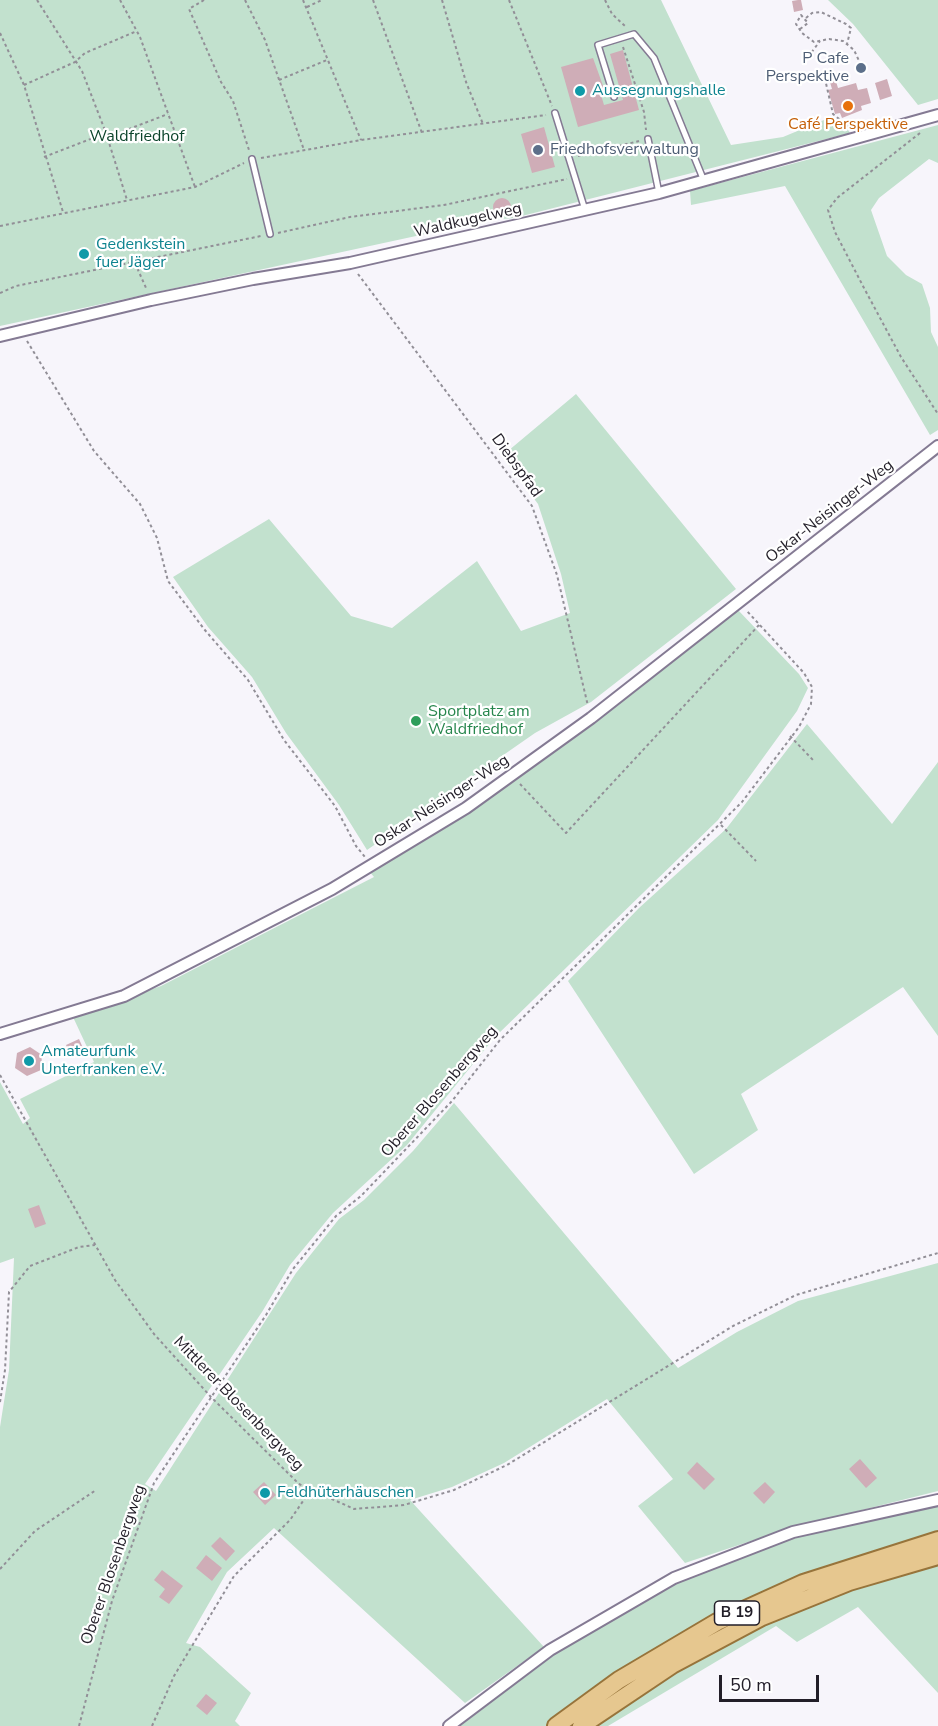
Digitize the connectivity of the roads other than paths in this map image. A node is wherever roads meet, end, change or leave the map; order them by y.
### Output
1 (614, 97) dead end
2 (555, 113) road end
3 (938, 115) edge
4 (648, 139) road end
5 (252, 159) road end
6 (704, 182) junction
7 (659, 193) junction
8 (585, 210) junction
9 (270, 234) road end
10 (0, 336) edge
11 (938, 446) edge
12 (0, 1034) edge
13 (938, 1500) edge
14 (938, 1540) edge
15 (938, 1556) edge
16 (449, 1726) edge
17 (556, 1726) edge
18 (581, 1726) edge

1 - 6 lane
2 - 8 lane
3 - 6 street, Waldkugelweg
4 - 7 lane
5 - 9 lane
6 - 7 street, Waldkugelweg
7 - 8 street, Waldkugelweg
8 - 10 street, Waldkugelweg
11 - 12 street, Oskar-Neisinger-Weg
13 - 16 street
14 - 17 main road, B 19
15 - 18 main road, B 19

